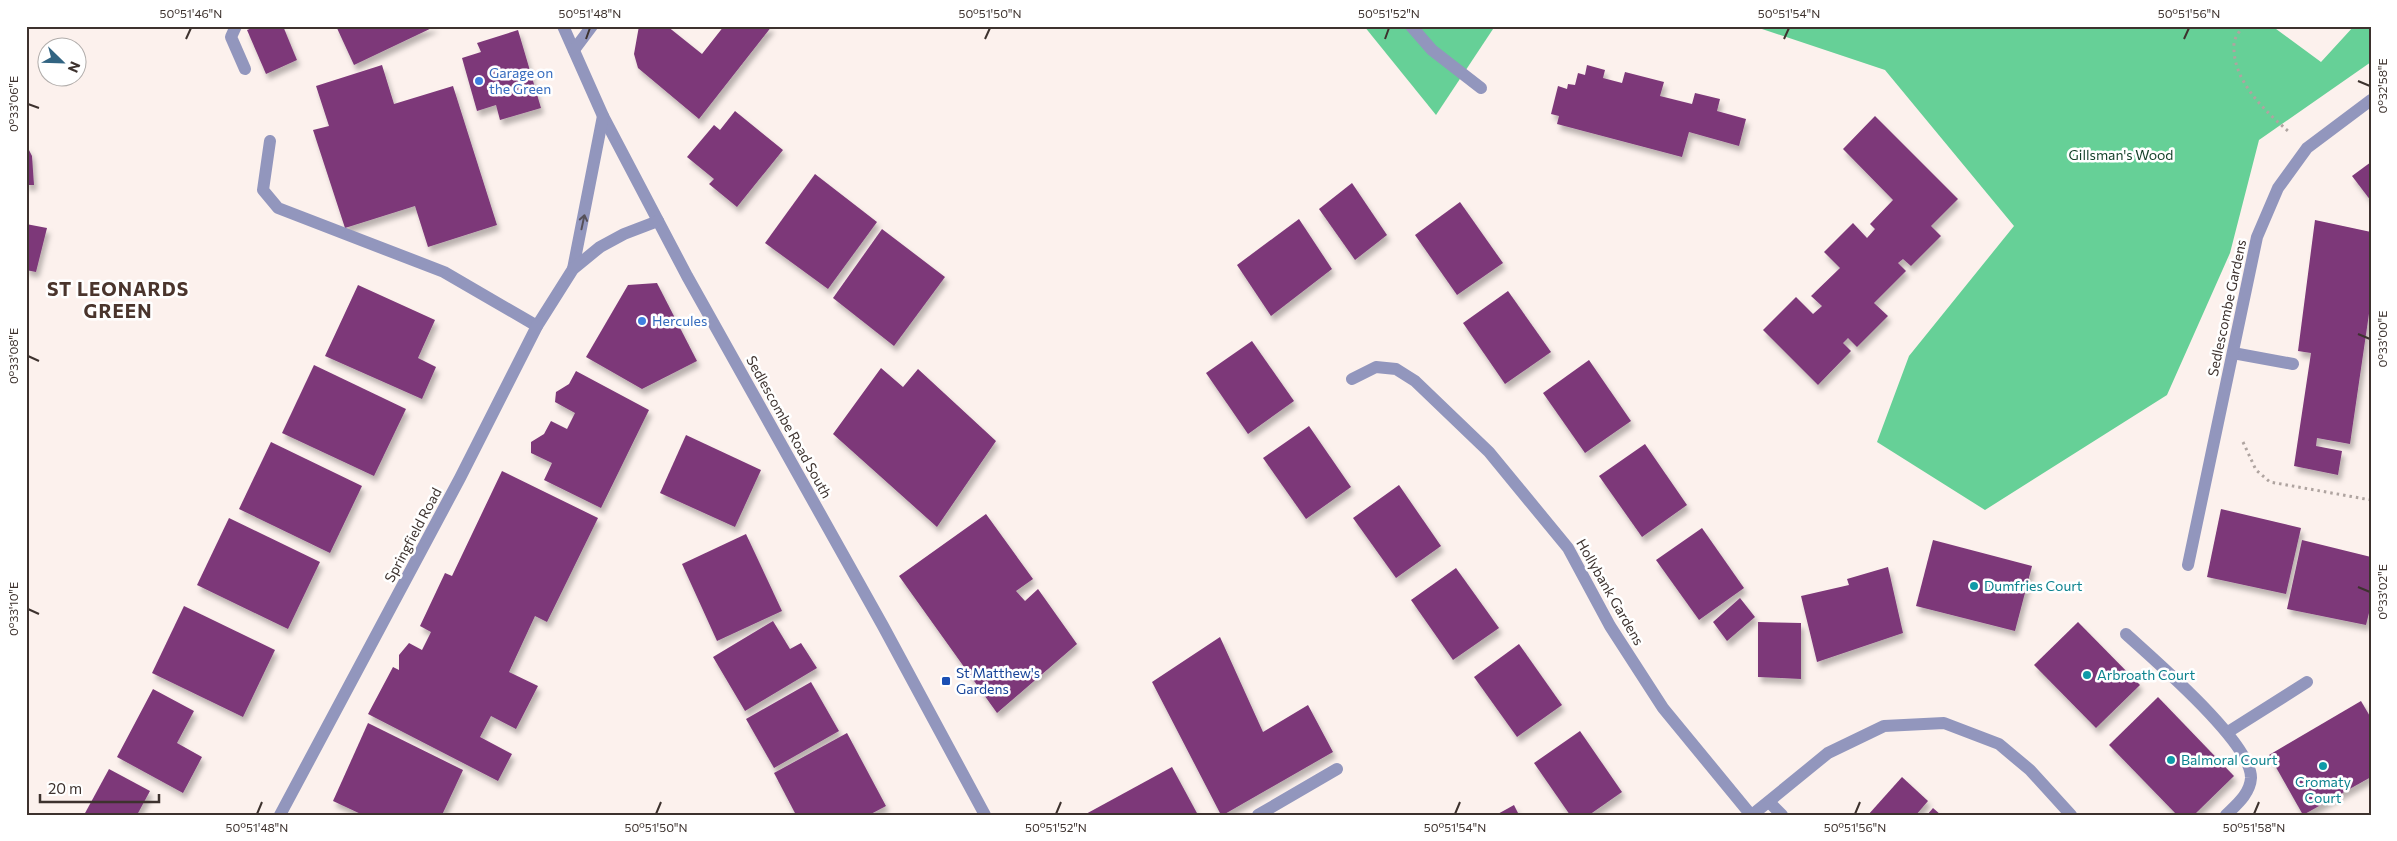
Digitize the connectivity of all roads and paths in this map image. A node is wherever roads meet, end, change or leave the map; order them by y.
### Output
1 (236, 26) edge
2 (562, 26) edge
3 (592, 26) edge
4 (1411, 26) edge
5 (2242, 26) edge
6 (574, 50) junction
7 (245, 69) dead end
8 (1482, 88) dead end
9 (2371, 100) edge
10 (603, 116) junction
11 (270, 141) dead end
12 (2307, 148) junction
13 (658, 221) junction
14 (573, 269) junction
15 (537, 326) junction
16 (2233, 353) junction
17 (2293, 364) dead end
18 (1352, 379) dead end
19 (2240, 434) dead end
20 (2371, 500) edge
21 (2188, 565) dead end
22 (2126, 634) dead end
23 (2307, 682) dead end
24 (2228, 732) junction
25 (1338, 769) dead end
26 (1769, 802) junction
27 (280, 815) edge
28 (985, 815) edge
29 (1258, 815) edge
30 (1752, 815) edge
31 (1782, 815) edge
32 (2070, 815) edge
33 (2226, 815) edge

1 - 7 street
2 - 6 street, Sedlescombe Road South
3 - 6 street
4 - 8 street
5 - 12 path
6 - 10 street, Sedlescombe Road South
9 - 12 street, Sedlescombe Gardens
10 - 13 street, Sedlescombe Road South
14 -> 10 street, Springfield Road
11 - 15 street
12 - 16 street, Sedlescombe Gardens
13 - 14 street, Springfield Road
13 - 28 street, Sedlescombe Road South
14 - 15 street, Springfield Road
15 - 27 street, Springfield Road
16 - 17 street
16 - 21 street, Sedlescombe Gardens
18 - 30 street, Hollybank Gardens
19 - 20 path
22 - 24 street
23 - 24 street
24 - 33 street
25 - 29 street
26 - 30 street
26 - 31 street
26 - 32 street

